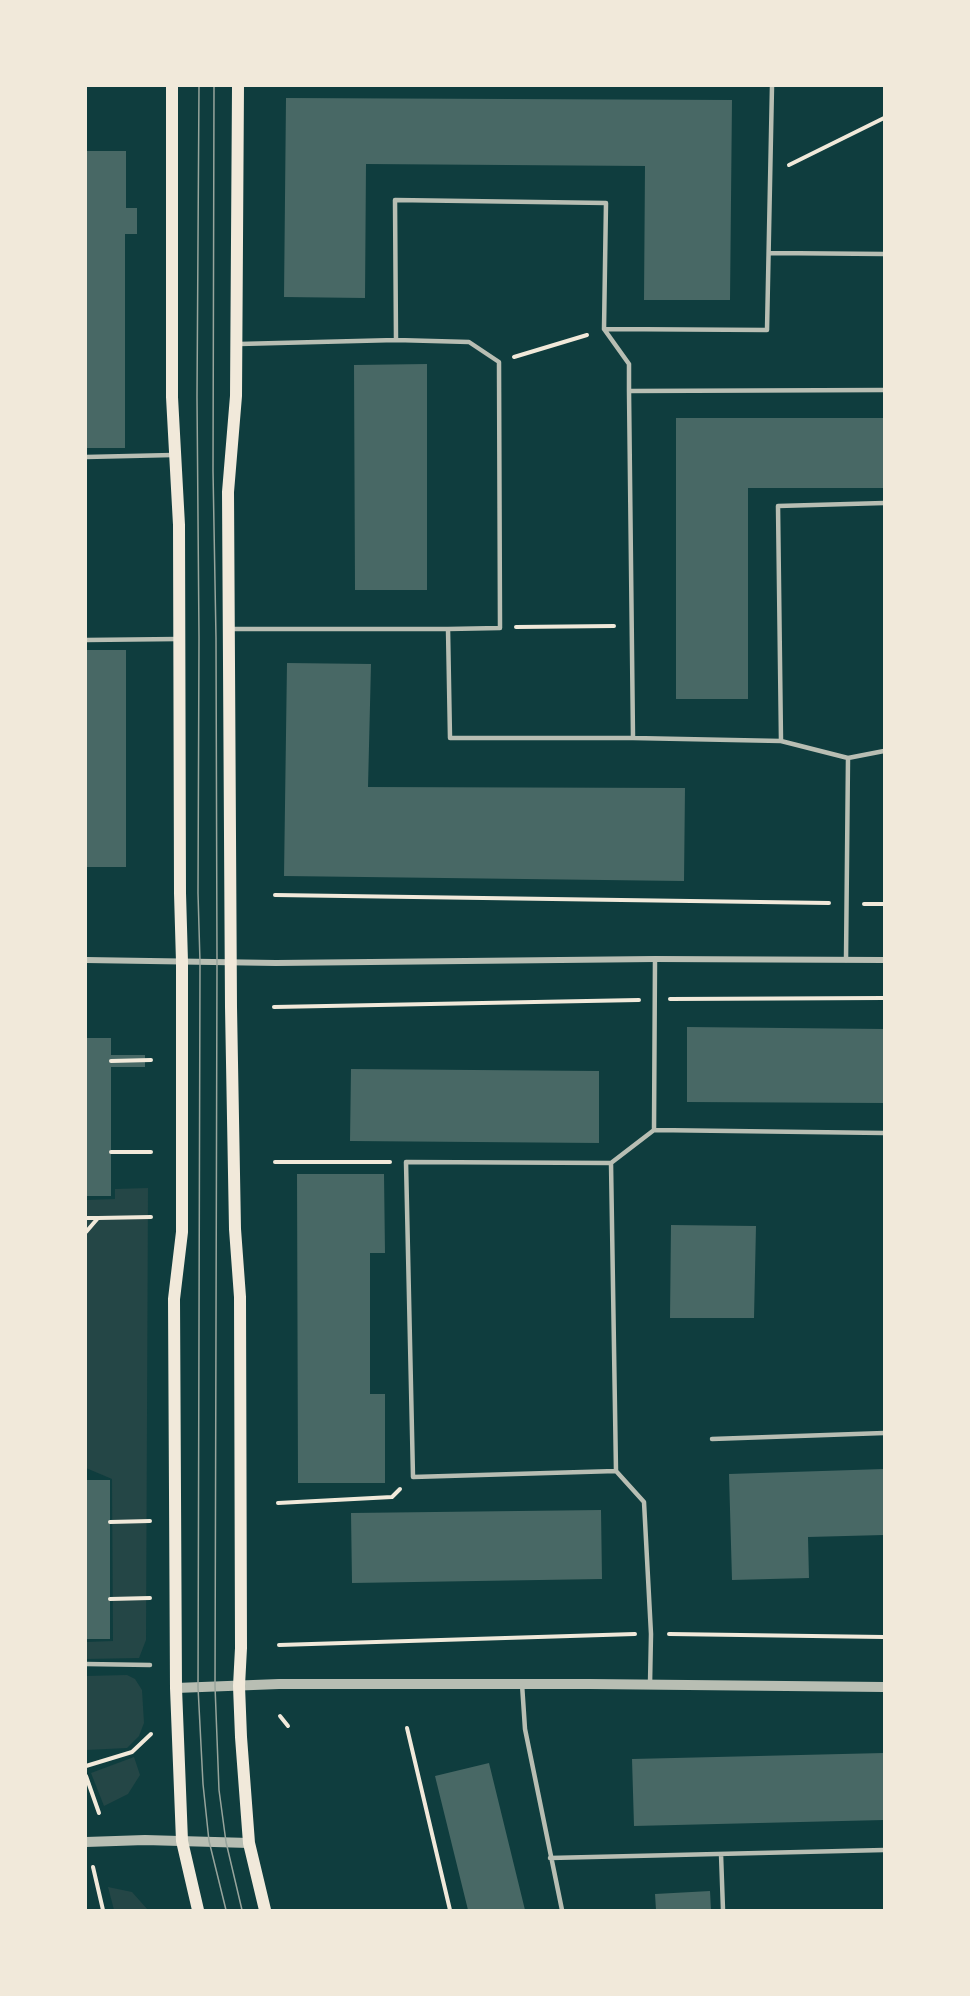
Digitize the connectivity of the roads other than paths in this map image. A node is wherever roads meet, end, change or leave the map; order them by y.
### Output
1 (172, 86) edge
2 (238, 86) edge
3 (772, 86) edge
4 (770, 253) junction
5 (885, 254) edge
6 (604, 330) junction
7 (396, 340) junction
8 (236, 344) junction
9 (885, 390) edge
10 (629, 391) junction
11 (176, 455) junction
12 (86, 457) edge
13 (885, 503) edge
14 (229, 629) junction
15 (448, 629) junction
16 (180, 639) junction
17 (86, 640) edge
18 (633, 738) junction
19 (781, 741) junction
20 (885, 751) edge
21 (848, 758) junction
22 (656, 959) junction
23 (86, 960) edge
24 (846, 960) junction
25 (885, 960) edge
26 (182, 962) junction
27 (231, 962) junction
28 (654, 1130) junction
29 (885, 1133) edge
30 (611, 1163) junction
31 (885, 1433) edge
32 (712, 1439) dead end
33 (616, 1471) junction
34 (86, 1664) edge
35 (150, 1665) dead end
36 (522, 1684) junction
37 (650, 1684) junction
38 (239, 1686) junction
39 (885, 1687) edge
40 (176, 1688) junction
41 (182, 1841) junction
42 (86, 1842) edge
43 (249, 1843) junction
44 (885, 1850) edge
45 (721, 1854) junction
46 (550, 1858) junction
47 (198, 1911) edge
48 (265, 1911) edge
49 (562, 1911) edge
50 (723, 1911) edge

1 - 11 main road
2 - 8 main road
3 - 4 lane
4 - 5 lane
4 - 6 lane
6 - 7 lane
6 - 10 lane
7 - 8 lane
7 - 15 lane
8 - 14 main road
9 - 10 lane
10 - 18 lane
11 - 12 lane
11 - 16 main road
13 - 19 lane
14 - 15 lane
14 - 27 main road
15 - 18 lane
16 - 17 lane
16 - 26 main road
18 - 19 lane
19 - 21 lane
20 - 21 lane
21 - 24 lane
22 - 24 street
22 - 27 street
22 - 28 lane
23 - 26 street
24 - 25 street
26 - 27 street
26 - 40 main road
27 - 38 main road
28 - 29 lane
28 - 30 lane
30 - 33 lane
30 - 33 lane
31 - 32 lane
33 - 37 lane
34 - 35 lane
36 - 37 street
36 - 38 street
36 - 46 lane
37 - 39 street
38 - 40 street
38 - 43 main road
40 - 41 main road
41 - 42 street
41 - 43 street
41 - 47 main road
43 - 48 main road
44 - 45 lane
45 - 46 lane
45 - 50 lane
46 - 49 lane

